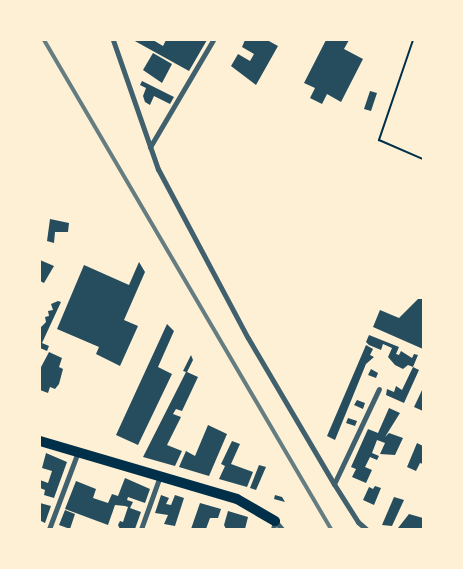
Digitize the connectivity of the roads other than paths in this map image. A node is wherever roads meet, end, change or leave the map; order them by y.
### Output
1 (113, 40) edge
2 (213, 40) edge
3 (150, 148) junction
4 (379, 389) dead end
5 (40, 441) edge
6 (78, 452) junction
7 (160, 476) junction
8 (334, 484) junction
9 (277, 526) edge
10 (50, 529) edge
11 (141, 529) edge
12 (366, 529) edge

1 - 3 street
2 - 3 street
3 - 8 street
4 - 8 street
5 - 6 main road
6 - 7 main road
6 - 10 street
7 - 9 main road
7 - 11 street
8 - 12 street

